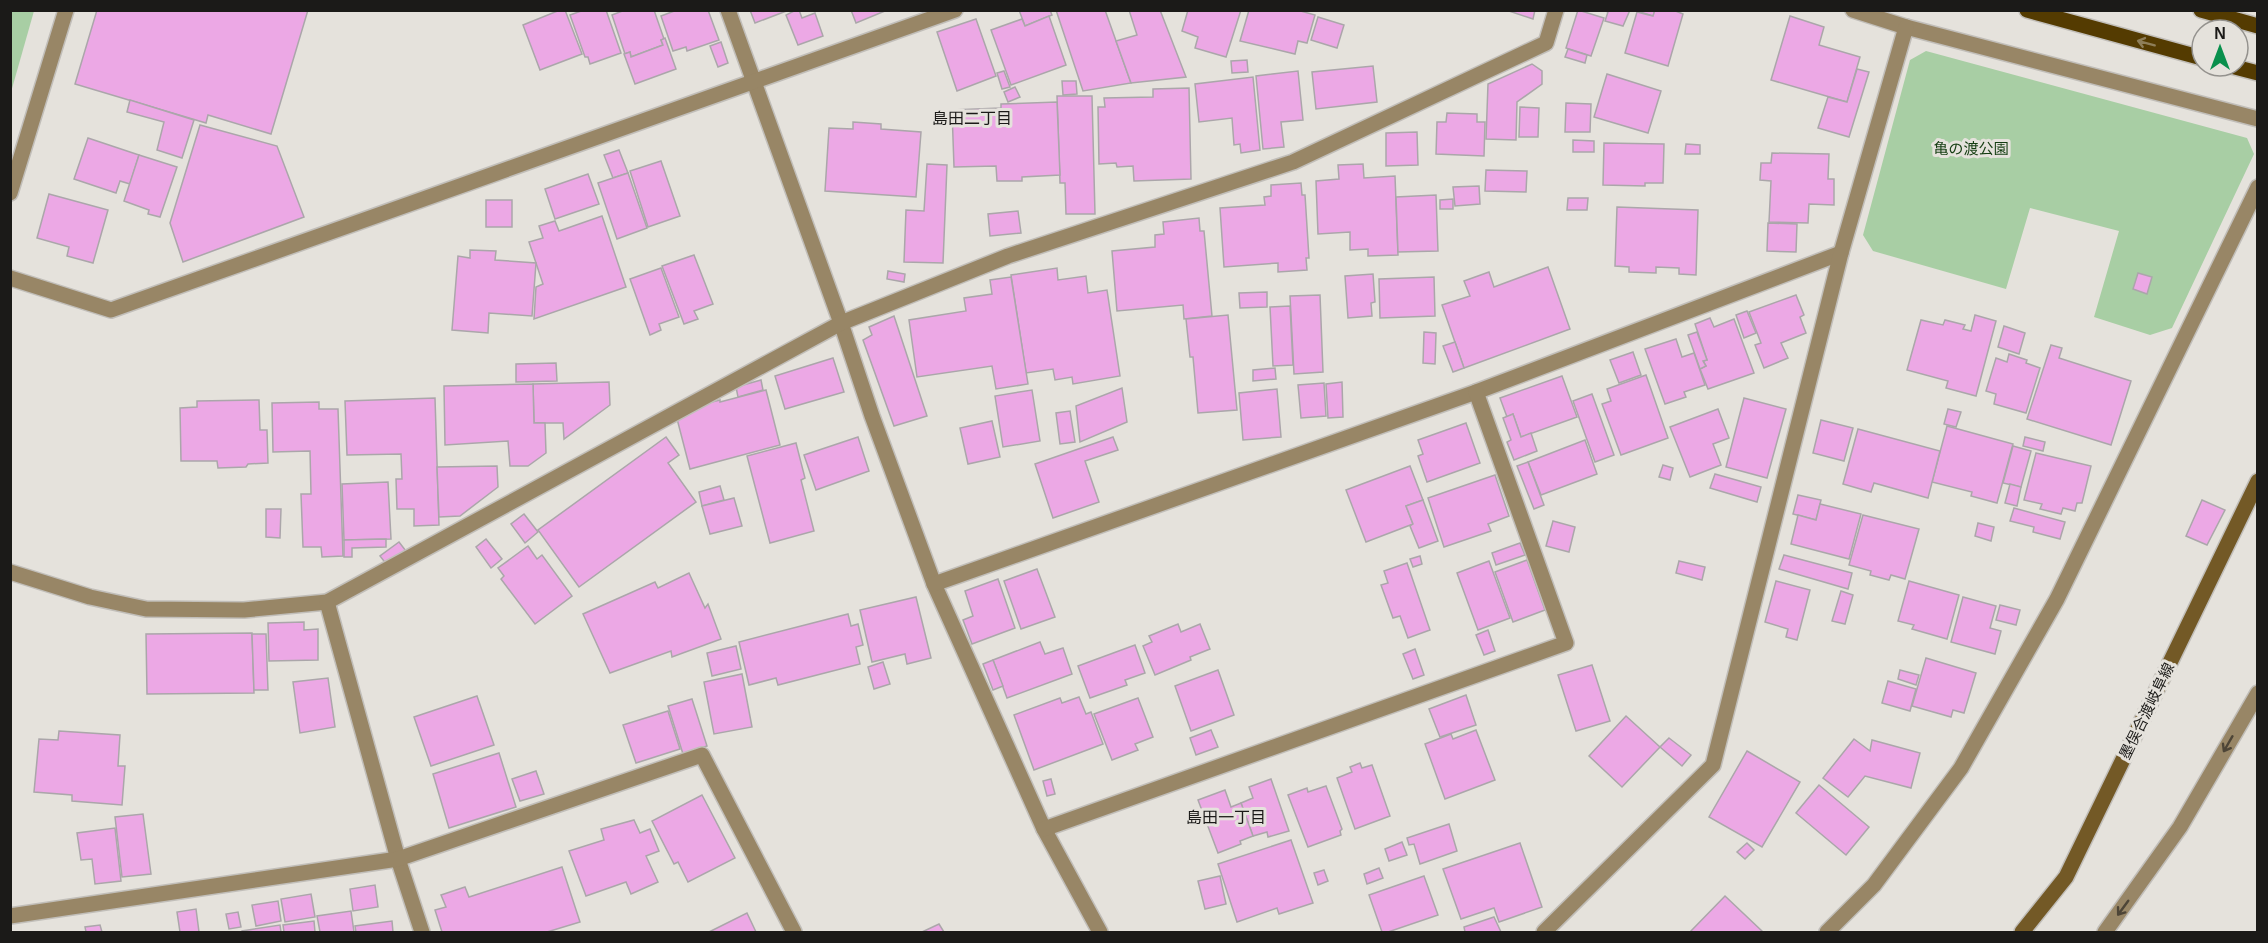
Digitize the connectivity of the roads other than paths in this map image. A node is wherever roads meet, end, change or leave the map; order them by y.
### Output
1 (66, 10) edge
2 (728, 10) edge
3 (955, 10) edge
4 (1556, 10) edge
5 (1853, 10) edge
6 (2028, 10) edge
7 (2201, 10) edge
8 (2258, 26) edge
9 (1906, 27) junction
10 (2190, 55) edge
11 (755, 83) junction
12 (2258, 118) edge
13 (2258, 188) edge
14 (10, 193) edge
15 (1841, 253) junction
16 (10, 278) edge
17 (841, 323) junction
18 (1476, 392) junction
19 (2258, 481) edge
20 (10, 572) edge
21 (934, 584) junction
22 (327, 602) junction
23 (2258, 693) edge
24 (1044, 830) junction
25 (398, 859) junction
26 (10, 916) edge
27 (422, 933) edge
28 (794, 933) edge
29 (1100, 933) edge
30 (1544, 933) edge
31 (1827, 933) edge
32 (2022, 933) edge
33 (2105, 933) edge

1 - 14 street
2 - 11 street
3 - 11 street
4 - 17 street
5 - 9 street
10 -> 6 main road
7 - 8 main road
9 - 12 street
9 - 15 street
11 - 16 street
11 - 17 street
13 - 31 street
15 - 18 street
15 - 30 street
17 - 21 street
17 - 22 street
18 - 21 street
18 - 24 street
19 - 32 main road, 墨俣合渡岐阜線
20 - 22 street
21 - 24 street
22 - 25 street
23 -> 33 street
24 - 29 street
25 - 26 street
25 - 27 street
25 - 28 street

